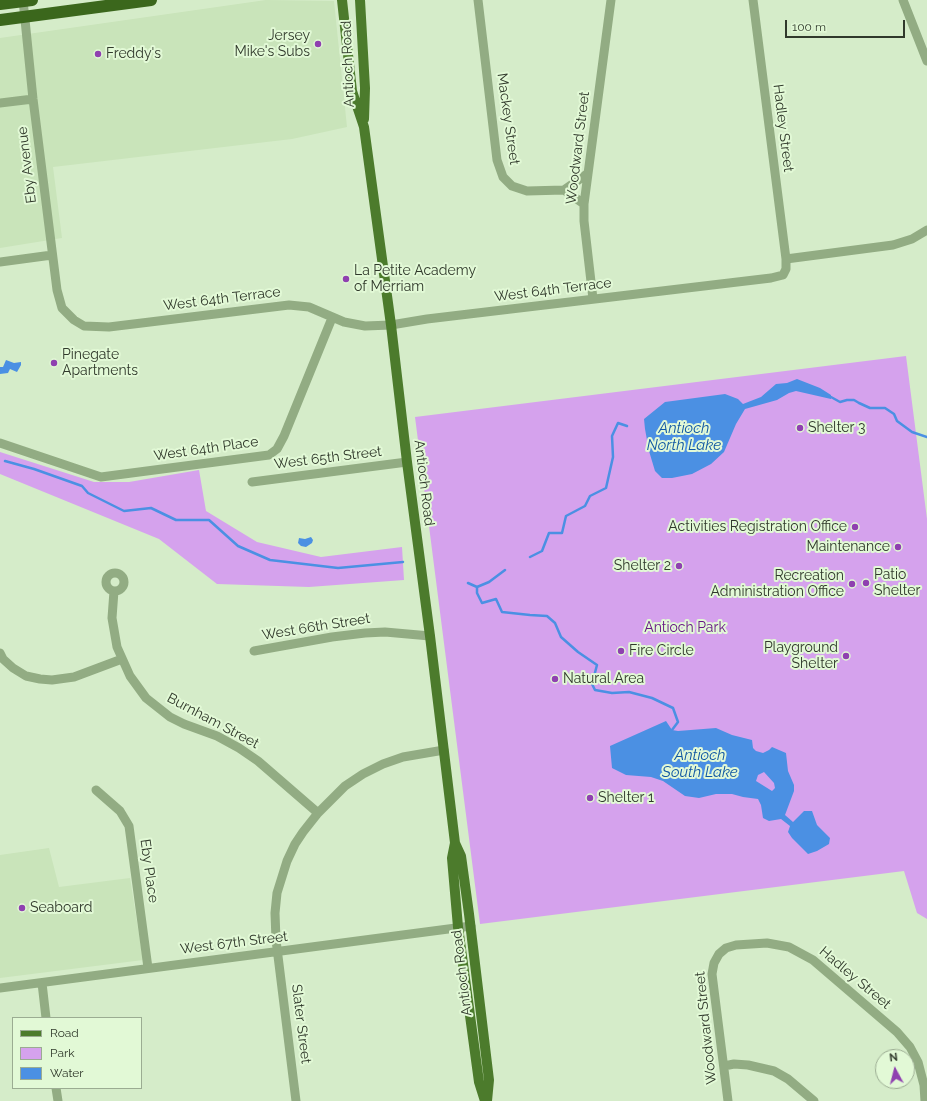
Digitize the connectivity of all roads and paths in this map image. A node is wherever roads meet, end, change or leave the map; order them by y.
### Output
1 (26, 0) edge
2 (151, 0) edge
3 (342, 0) edge
4 (360, 0) edge
5 (478, 0) edge
6 (611, 0) edge
7 (753, 0) edge
8 (903, 0) edge
9 (137, 1) edge
10 (0, 4) edge
11 (25, 16) junction
12 (0, 20) edge
13 (927, 61) edge
14 (33, 99) junction
15 (0, 104) edge
16 (364, 127) junction
17 (587, 174) junction
18 (564, 190) junction
19 (584, 204) junction
20 (927, 230) edge
21 (52, 255) junction
22 (786, 259) junction
23 (0, 262) edge
24 (593, 299) junction
25 (332, 318) junction
26 (74, 320) joint
27 (391, 325) junction
28 (0, 442) edge
29 (407, 462) junction
30 (252, 482) dead end
31 (114, 591) dead end
32 (430, 636) junction
33 (254, 651) dead end
34 (0, 653) edge
35 (122, 659) junction
36 (444, 750) junction
37 (96, 790) dead end
38 (318, 813) junction
39 (455, 843) junction
40 (471, 926) junction
41 (458, 927) junction
42 (277, 951) junction
43 (719, 954) joint
44 (148, 968) junction
45 (42, 983) junction
46 (0, 988) edge
47 (46, 1017) edge
48 (724, 1066) junction
49 (56, 1089) edge
50 (58, 1101) edge
51 (296, 1101) edge
52 (486, 1101) edge
53 (728, 1101) edge
54 (814, 1101) edge
55 (926, 1101) edge

1 - 10 highway
1 - 11 street, Eby Avenue
2 - 9 highway
3 - 16 main road, Antioch Road
4 - 16 main road, Antioch Road
5 - 18 street, Mackey Street
6 - 17 street, Woodward Street
7 - 22 street, Hadley Street
8 - 13 street
9 - 11 highway
11 - 12 highway
11 - 14 street, Eby Avenue
14 - 15 street
14 - 21 street, Eby Avenue
16 - 27 main road, Antioch Road
17 - 18 street
17 - 19 street, Woodward Street
18 - 19 street
19 - 24 street, Woodward Street
20 - 22 street
21 - 23 street
21 - 26 street, Eby Avenue
22 - 24 street, West 64th Terrace
24 - 27 street, West 64th Terrace
25 - 26 street, West 64th Terrace
25 - 27 street, West 64th Terrace
25 - 28 street, West 64th Place
27 - 29 main road, Antioch Road
29 - 30 street, West 65th Street
29 - 32 main road, Antioch Road
31 - 35 street, Burnham Street
32 - 33 street, West 66th Street
32 - 36 main road, Antioch Road
34 - 35 street
35 - 38 street, Burnham Street
36 - 38 street, Slater Street
36 - 39 main road, Antioch Road
37 - 44 street, Eby Place
38 - 42 street, Slater Street
39 - 40 main road, Antioch Road
39 - 41 main road, Antioch Road
40 - 41 street, West 67th Street
40 - 52 main road, Antioch Road
41 - 42 street, West 67th Street
41 - 52 main road, Antioch Road
42 - 44 street, West 67th Street
42 - 51 street, Slater Street
43 - 48 street, Woodward Street
43 - 55 street, Hadley Street
44 - 45 street, West 67th Street
45 - 46 street, West 67th Street
45 - 47 street
48 - 53 street, Woodward Street
48 - 54 street
49 - 50 street

